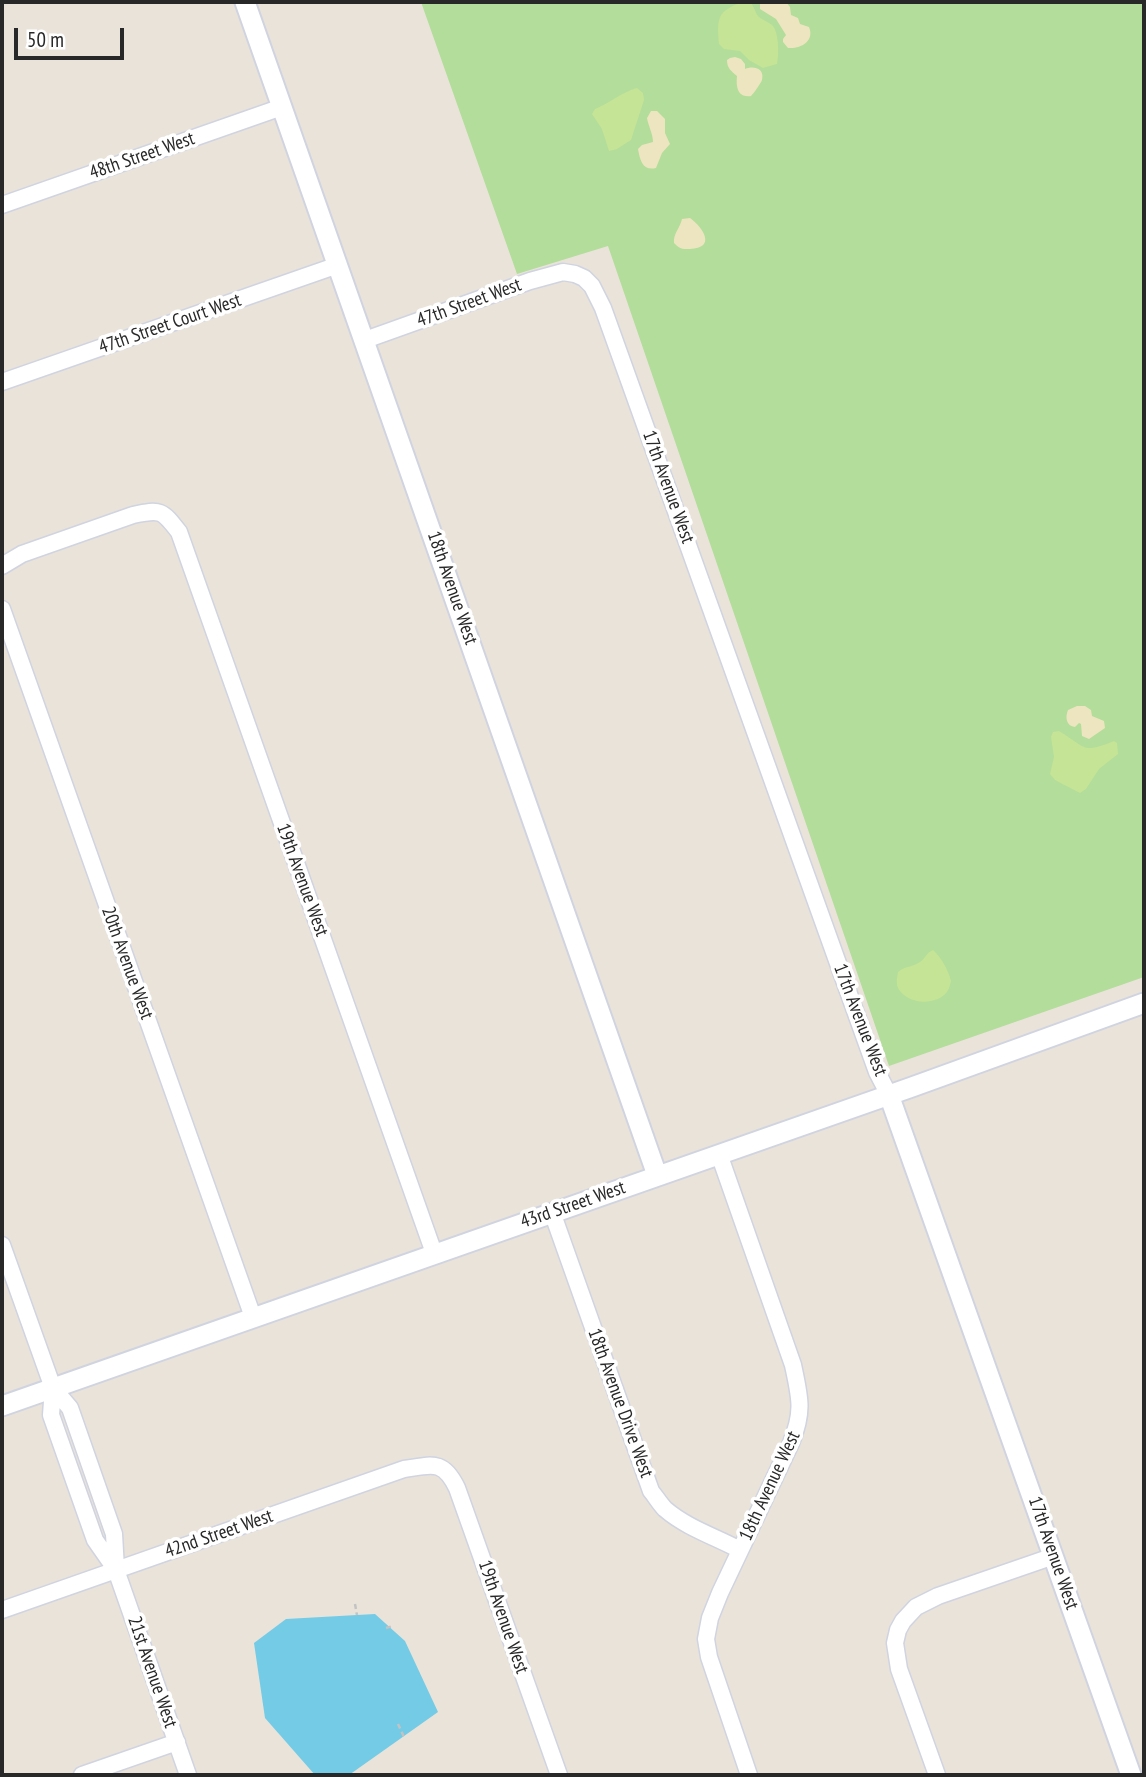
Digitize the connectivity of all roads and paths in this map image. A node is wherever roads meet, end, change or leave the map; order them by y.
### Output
1 (245, 2) edge
2 (282, 107) junction
3 (2, 205) edge
4 (338, 265) junction
5 (575, 274) joint
6 (365, 340) junction
7 (2, 382) edge
8 (2, 566) edge
9 (2, 609) edge
10 (1144, 1003) edge
11 (889, 1095) junction
12 (719, 1154) junction
13 (657, 1175) junction
14 (552, 1212) junction
15 (2, 1245) edge
16 (434, 1253) junction
17 (253, 1317) junction
18 (53, 1388) junction
19 (2, 1406) edge
20 (438, 1466) joint
21 (740, 1550) junction
22 (1054, 1556) junction
23 (116, 1570) junction
24 (355, 1604) dead end
25 (2, 1610) edge
26 (358, 1615) dead end
27 (393, 1626) dead end
28 (386, 1628) dead end
29 (398, 1724) dead end
30 (404, 1737) dead end
31 (177, 1742) junction
32 (82, 1775) edge
33 (188, 1775) edge
34 (559, 1775) edge
35 (749, 1775) edge
36 (937, 1775) edge
37 (1131, 1775) edge

1 - 2 street, 18th Avenue West
2 - 3 street, 48th Street West
2 - 4 street, 18th Avenue West
4 - 6 street, 18th Avenue West
4 - 7 street, 47th Street Court West
5 - 6 street, 47th Street West
5 - 11 street, 17th Avenue West
6 - 13 street, 18th Avenue West
8 - 16 street, 19th Avenue West
9 - 17 street, 20th Avenue West
10 - 11 street, 43rd Street West
11 - 12 street, 43rd Street West
11 - 22 street, 17th Avenue West
12 - 13 street, 43rd Street West
12 - 21 street, 18th Avenue West
13 - 14 street, 43rd Street West
14 - 16 street, 43rd Street West
14 - 21 street, 18th Avenue Drive West
15 - 18 street, 21st Avenue West
16 - 17 street, 43rd Street West
17 - 18 street, 43rd Street West
18 - 19 street, 43rd Street West
18 - 23 street, 21st Avenue West
20 - 23 street, 42nd Street West
20 - 34 street, 19th Avenue West
21 - 35 street, 18th Avenue West
22 - 36 street
22 - 37 street, 17th Avenue West
23 - 25 street, 42nd Street West
23 - 31 street, 21st Avenue West
24 - 26 path
27 - 28 path
29 - 30 path
31 - 32 street
31 - 33 street, 21st Avenue West

